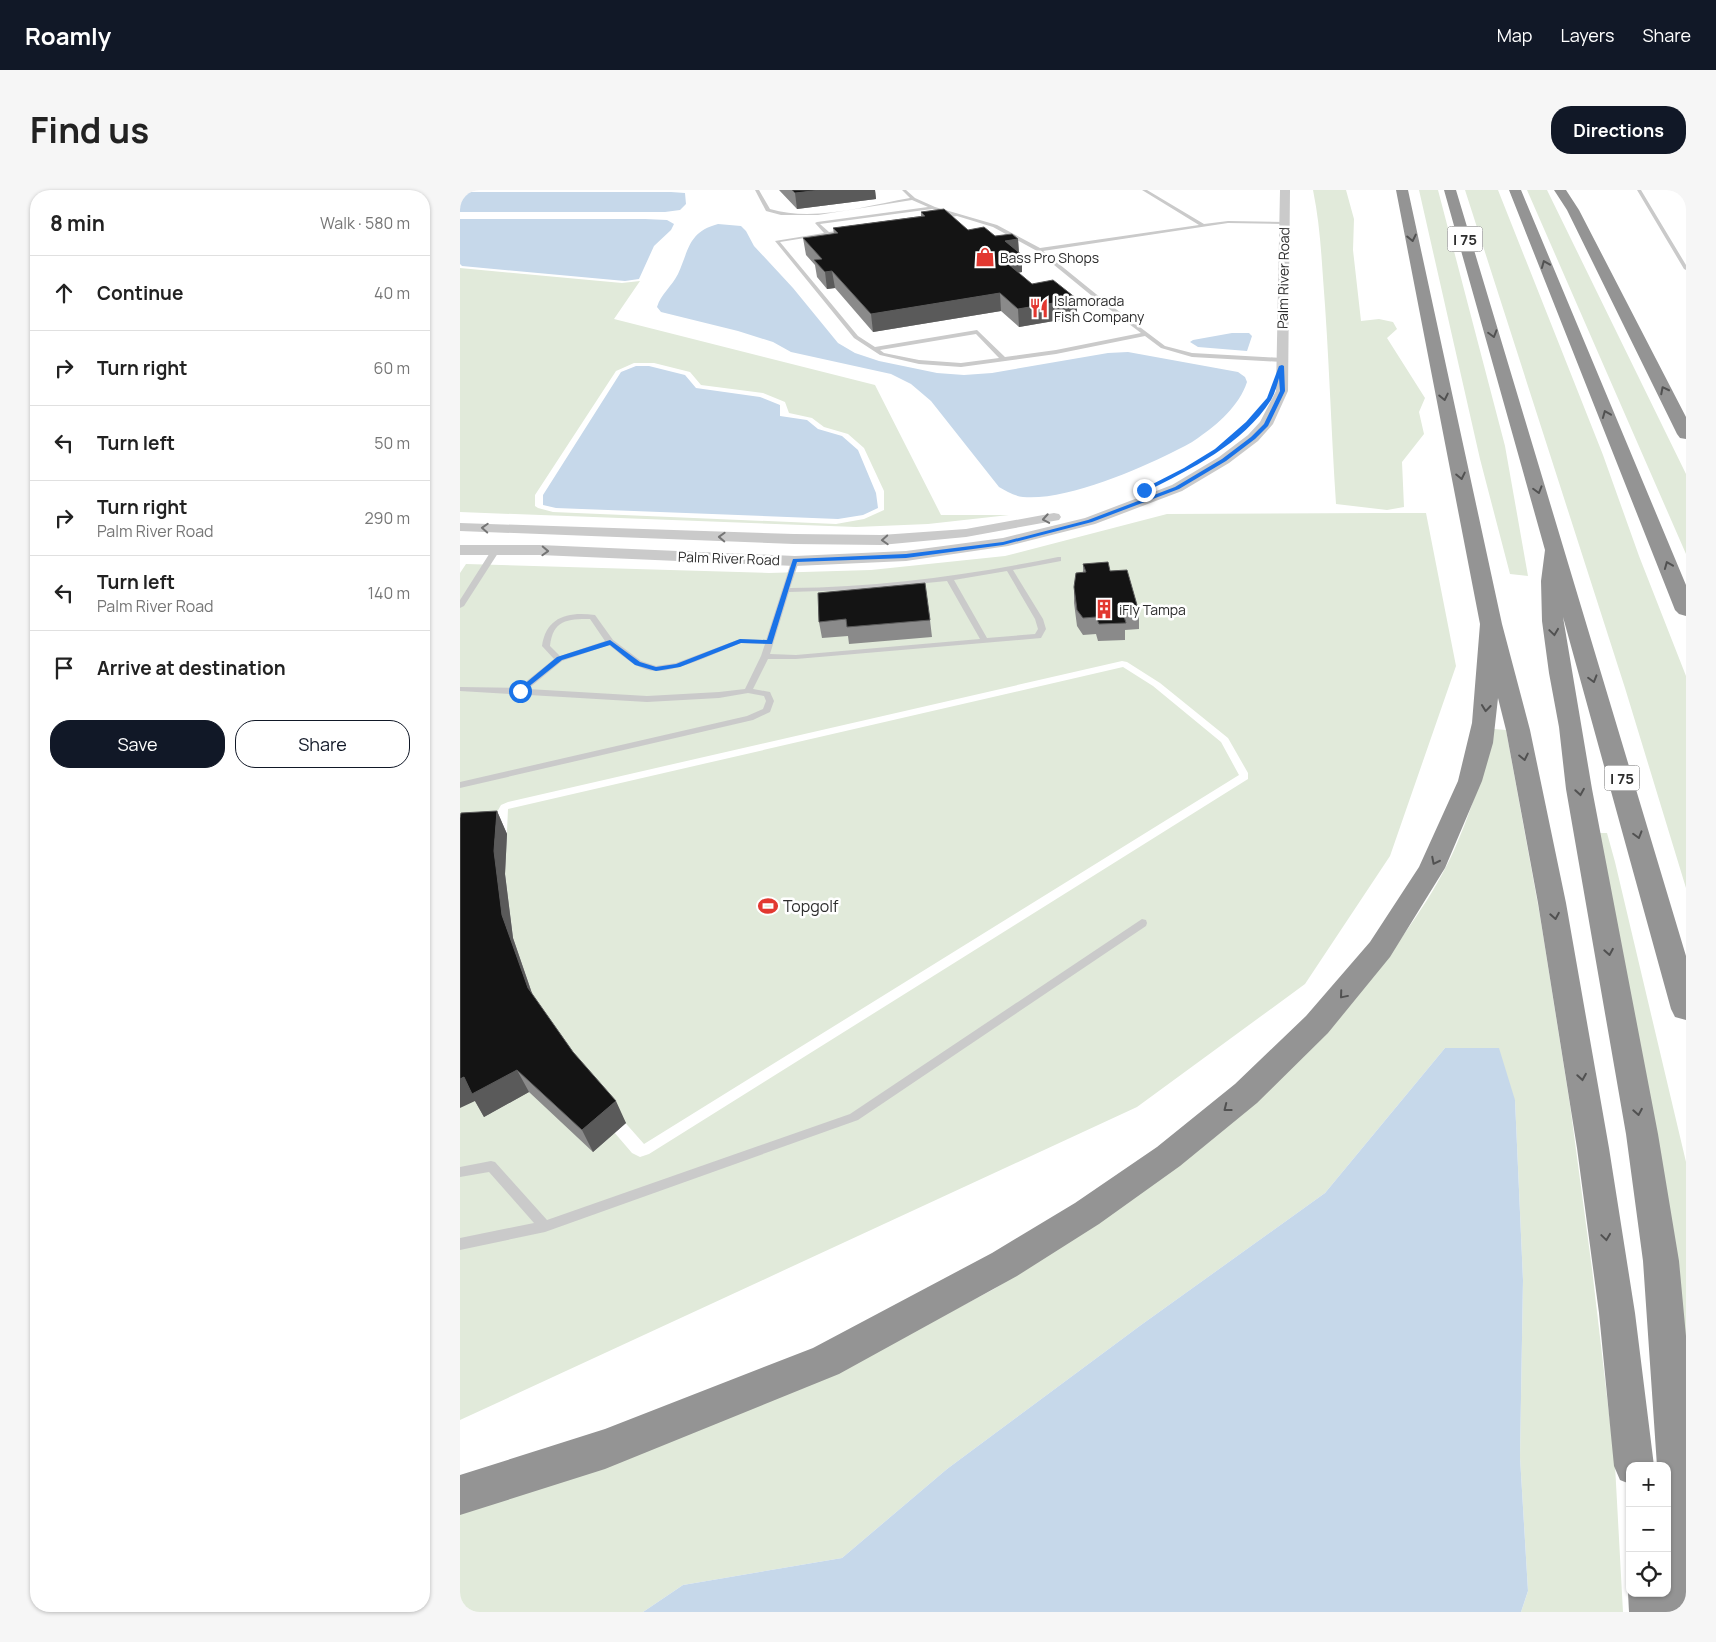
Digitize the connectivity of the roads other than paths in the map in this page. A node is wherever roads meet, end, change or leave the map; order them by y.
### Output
1 (757, 190) edge
2 (904, 190) edge
3 (1144, 190) edge
4 (1284, 190) edge
5 (1402, 190) edge
6 (1450, 190) edge
7 (1515, 190) edge
8 (1560, 190) edge
9 (1566, 190) edge
10 (1639, 190) edge
11 (913, 199) junction
12 (933, 208) junction
13 (1573, 210) junction
14 (958, 215) junction
15 (930, 219) edge
16 (1284, 224) junction
17 (1202, 225) junction
18 (856, 230) edge
19 (828, 234) junction
20 (1039, 250) junction
21 (1686, 268) edge
22 (1145, 334) junction
23 (875, 349) junction
24 (1003, 359) junction
25 (1282, 363) junction
26 (1686, 434) edge
27 (460, 527) edge
28 (510, 529) junction
29 (1555, 548) junction
30 (460, 550) edge
31 (496, 550) junction
32 (795, 560) junction
33 (1058, 560) dead end
34 (1009, 569) junction
35 (949, 577) junction
36 (786, 590) junction
37 (460, 606) edge
38 (1686, 610) edge
39 (1491, 624) junction
40 (985, 640) junction
41 (610, 642) junction
42 (770, 642) junction
43 (765, 656) junction
44 (559, 659) junction
45 (460, 690) edge
46 (520, 691) junction
47 (748, 691) junction
48 (460, 785) edge
49 (1142, 923) dead end
50 (1686, 1009) edge
51 (460, 1172) edge
52 (545, 1226) junction
53 (460, 1244) edge
54 (1634, 1462) edge
55 (460, 1495) edge
56 (1649, 1597) edge
57 (1651, 1612) edge
58 (1682, 1612) edge

1 - 11 lane
2 - 11 lane
3 - 17 lane
4 - 16 street, Palm River Road
5 -> 39 highway
6 -> 29 highway, I 75
38 -> 7 highway
8 - 13 highway
9 - 13 highway
10 - 21 lane
11 - 12 lane
12 - 14 lane
12 - 19 lane
26 -> 13 highway
14 - 15 lane
14 - 20 lane
16 - 17 lane
16 - 25 street, Palm River Road
17 - 20 lane
18 - 19 lane
19 - 23 lane
20 - 22 lane
22 - 24 lane
22 - 25 lane
23 - 24 lane
23 - 24 lane
25 -> 28 street, Palm River Road
25 - 32 street, Palm River Road
28 -> 27 street, Palm River Road
28 - 31 street
29 -> 50 highway, I 75
29 -> 58 highway
30 - 31 street, Palm River Road
31 -> 32 street, Palm River Road
31 - 37 lane
32 - 36 lane
33 - 34 lane
34 - 35 lane
34 - 40 lane
35 - 36 lane
35 - 40 lane
36 - 42 lane
39 -> 54 highway
39 -> 55 highway
40 - 43 lane
41 - 42 lane
41 - 44 lane
41 - 44 lane
42 - 43 lane
43 - 47 lane
44 - 46 lane
45 - 46 lane
46 - 47 lane
47 - 48 lane
49 - 52 lane
51 - 52 lane
52 - 53 lane
56 - 57 highway

